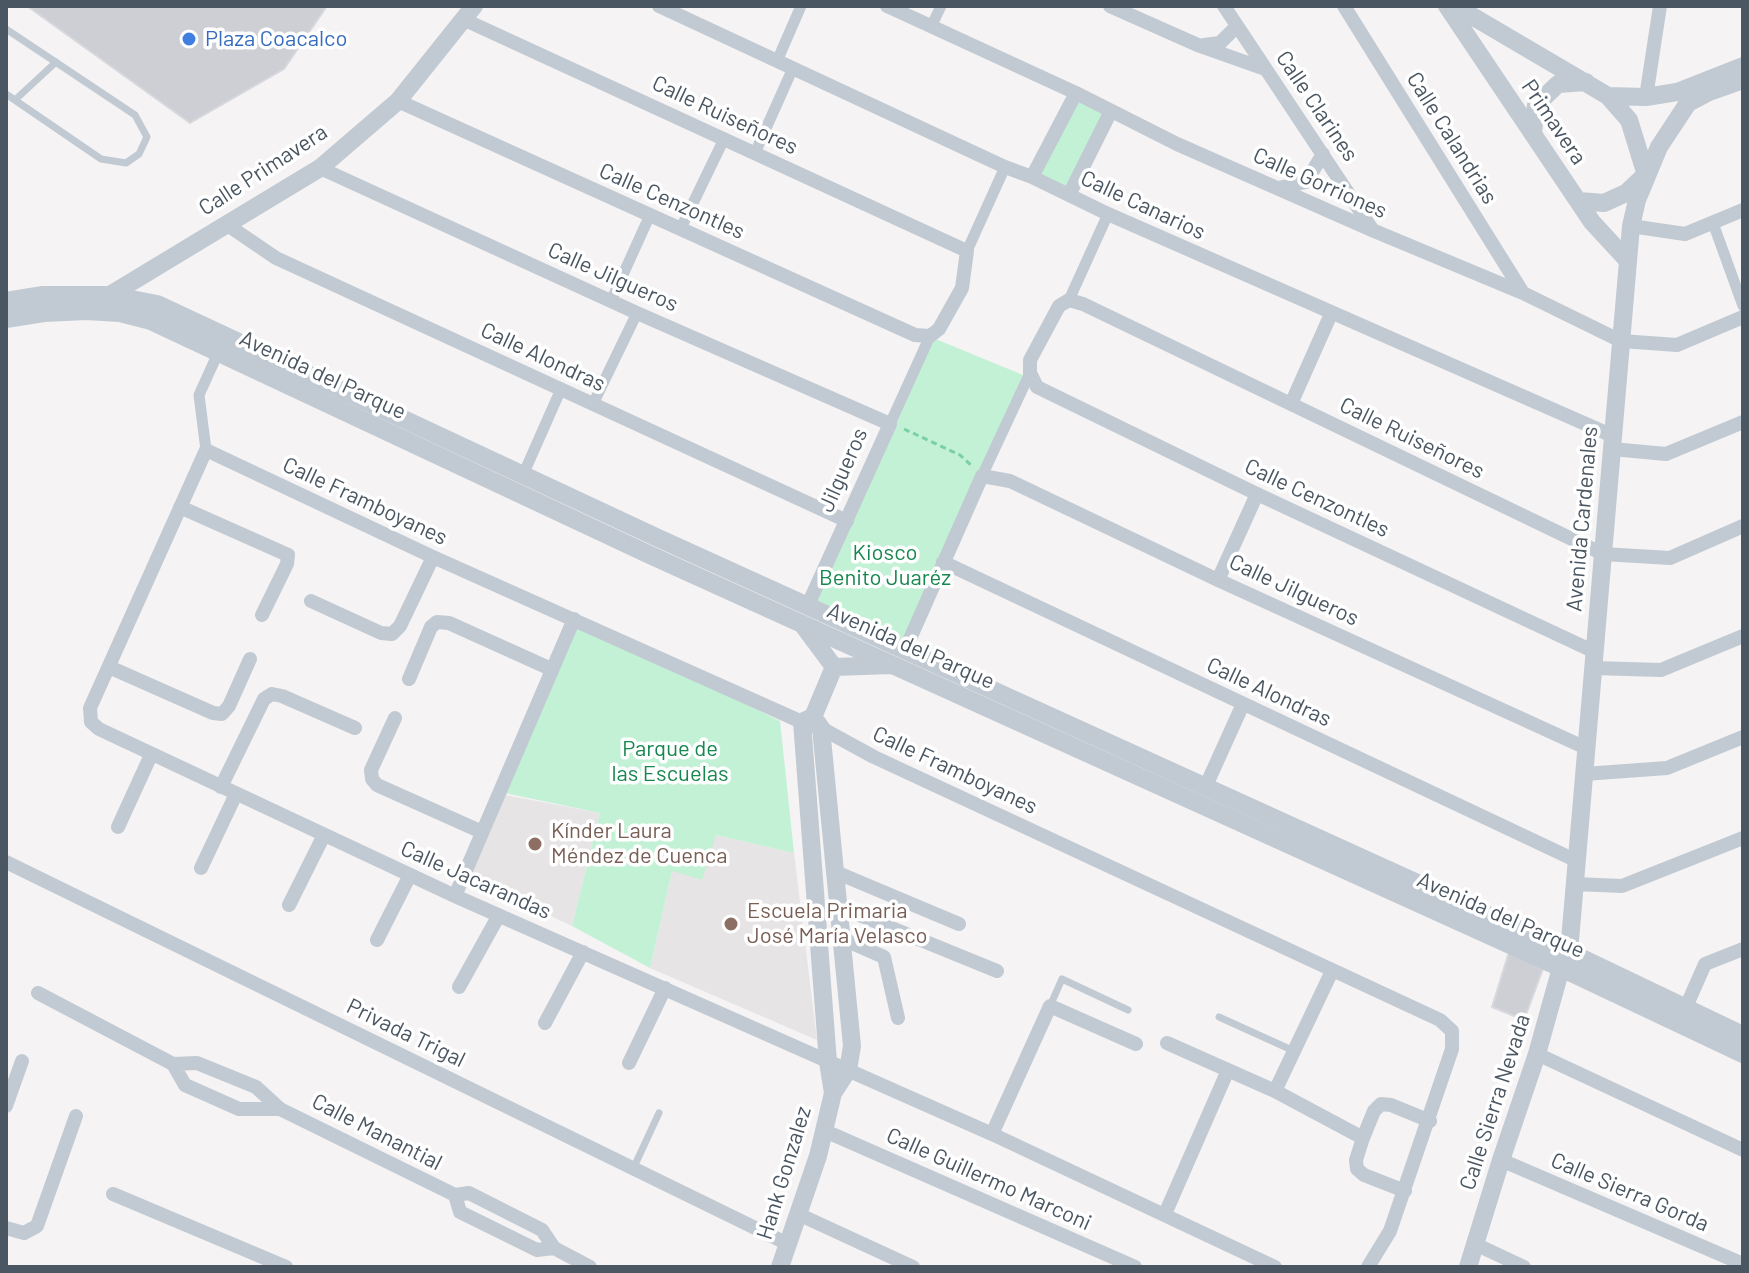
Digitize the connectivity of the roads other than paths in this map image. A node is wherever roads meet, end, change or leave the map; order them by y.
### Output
1 (659, 6) edge
2 (801, 6) edge
3 (887, 6) edge
4 (941, 6) edge
5 (1110, 6) edge
6 (1224, 6) edge
7 (1344, 6) edge
8 (1447, 6) edge
9 (1455, 6) edge
10 (1660, 6) edge
11 (469, 13) edge
12 (1237, 26) junction
13 (931, 27) junction
14 (6, 29) edge
15 (1200, 46) junction
16 (777, 61) junction
17 (56, 62) junction
18 (1743, 66) edge
19 (793, 68) junction
20 (1265, 69) junction
21 (1743, 80) edge
22 (1586, 82) junction
23 (1076, 93) junction
24 (6, 94) edge
25 (1608, 96) junction
26 (1646, 97) junction
27 (1683, 98) junction
28 (15, 100) junction
29 (398, 101) junction
30 (1111, 111) junction
31 (1533, 133) junction
32 (724, 139) junction
33 (755, 153) junction
34 (1323, 154) junction
35 (1005, 167) junction
36 (320, 168) junction
37 (1646, 175) junction
38 (1032, 177) junction
39 (1278, 188) junction
40 (1069, 195) junction
41 (1579, 201) junction
42 (1743, 210) edge
43 (1108, 214) junction
44 (650, 215) junction
45 (1713, 223) junction
46 (226, 224) junction
47 (1631, 226) junction
48 (680, 230) junction
49 (1372, 230) junction
50 (967, 251) junction
51 (1628, 261) junction
52 (1523, 293) junction
53 (111, 295) junction
54 (1069, 300) junction
55 (6, 301) edge
56 (611, 301) junction
57 (1743, 306) edge
58 (86, 311) junction
59 (637, 313) junction
60 (1331, 314) junction
61 (1743, 317) edge
62 (6, 319) edge
63 (930, 336) junction
64 (1621, 341) junction
65 (218, 353) junction
66 (1030, 373) junction
67 (561, 389) junction
68 (593, 404) junction
69 (1291, 404) junction
70 (1743, 422) edge
71 (890, 424) junction
72 (1612, 443) junction
73 (206, 450) junction
74 (523, 475) junction
75 (982, 476) junction
76 (1257, 494) junction
77 (180, 507) junction
78 (847, 521) junction
79 (1743, 526) edge
80 (1603, 554) junction
81 (433, 557) junction
82 (943, 562) junction
83 (1218, 580) junction
84 (311, 601) dead end
85 (262, 615) dead end
86 (804, 615) junction
87 (574, 619) junction
88 (1743, 636) edge
89 (901, 658) junction
90 (250, 659) dead end
91 (1594, 660) junction
92 (109, 667) junction
93 (834, 667) junction
94 (551, 669) junction
95 (409, 679) dead end
96 (1243, 704) junction
97 (395, 718) dead end
98 (812, 723) junction
99 (355, 728) dead end
100 (1743, 737) edge
101 (1586, 748) junction
102 (151, 755) junction
103 (1584, 774) junction
104 (221, 787) junction
105 (1205, 788) junction
106 (236, 794) junction
107 (118, 827) dead end
108 (482, 832) junction
109 (324, 835) junction
110 (1743, 838) edge
111 (1577, 861) junction
112 (6, 862) edge
113 (201, 868) dead end
114 (833, 871) junction
115 (410, 875) junction
116 (1575, 884) junction
117 (455, 896) junction
118 (289, 905) dead end
119 (840, 907) junction
120 (499, 915) junction
121 (959, 924) dead end
122 (843, 939) junction
123 (377, 940) dead end
124 (1743, 949) edge
125 (583, 952) junction
126 (1565, 960) junction
127 (997, 971) dead end
128 (1332, 971) junction
129 (459, 987) dead end
130 (665, 988) junction
131 (38, 993) dead end
132 (1050, 1006) junction
133 (1686, 1007) junction
134 (1128, 1010) dead end
135 (1219, 1017) dead end
136 (898, 1018) dead end
137 (545, 1023) dead end
138 (1743, 1035) edge
139 (1167, 1043) dead end
140 (1136, 1044) dead end
141 (1294, 1051) junction
142 (1537, 1054) junction
143 (1743, 1054) edge
144 (22, 1061) dead end
145 (828, 1062) junction
146 (629, 1063) dead end
147 (173, 1064) junction
148 (848, 1070) junction
149 (1228, 1070) junction
150 (1275, 1091) junction
151 (833, 1093) junction
152 (6, 1106) edge
153 (280, 1109) junction
154 (659, 1113) dead end
155 (76, 1116) dead end
156 (1430, 1121) junction
157 (825, 1131) junction
158 (992, 1134) junction
159 (1363, 1138) junction
160 (1743, 1150) edge
161 (1501, 1160) junction
162 (633, 1169) junction
163 (1405, 1191) junction
164 (113, 1194) dead end
165 (455, 1195) junction
166 (798, 1214) junction
167 (1165, 1214) junction
168 (6, 1228) edge
169 (788, 1244) junction
170 (1475, 1244) junction
171 (554, 1248) junction
172 (1743, 1264) edge
173 (286, 1267) edge
174 (590, 1267) edge
175 (780, 1267) edge
176 (913, 1267) edge
177 (1135, 1267) edge
178 (1275, 1267) edge
179 (1368, 1267) edge
180 (1468, 1267) edge
181 (1524, 1267) edge

1 - 16 street, Calle Canarios
2 - 16 street
3 - 13 street, Calle Gorriones
4 - 13 street
5 - 15 street
6 - 12 street, Calle Clarines
7 - 52 street, Calle Calandrias
8 - 31 street, Primavera
9 - 22 street
10 - 26 street
11 - 29 street, Calle Primavera
11 - 32 street, Calle Ruiseñores
12 - 15 street
12 - 20 street, Calle Clarines
13 - 23 street, Calle Gorriones
14 - 17 lane
15 - 20 street
16 - 19 street, Calle Canarios
17 - 28 lane
17 - 28 lane
18 - 27 street
19 - 33 street
19 - 35 street, Calle Canarios
20 - 34 street, Calle Clarines
21 - 27 street
22 - 25 street
22 - 31 street
23 - 30 street, Calle Gorriones
23 - 38 street
24 - 28 lane
25 - 26 street
25 - 37 street
26 - 27 street
27 - 37 street, Avenida Cardenales
29 - 36 street, Calle Primavera
29 - 44 street, Calle Cenzontles
30 - 39 street, Calle Gorriones
30 - 40 street
31 - 41 street, Primavera
32 - 33 street, Calle Ruiseñores
32 - 48 street
33 - 50 street, Calle Ruiseñores
34 - 39 street
34 - 49 street, Calle Clarines
35 - 38 street, Calle Canarios
35 - 50 street
36 - 46 street, Calle Primavera
36 - 56 street, Calle Jilgueros
37 - 41 street
37 - 47 street, Avenida Cardenales
38 - 40 street, Calle Canarios
39 - 49 street, Calle Gorriones
40 - 43 street, Calle Canarios
41 - 51 street, Primavera
42 - 45 street
43 - 54 street
43 - 60 street, Calle Canarios
44 - 48 street, Calle Cenzontles
44 - 56 street
45 - 47 street
45 - 57 street
46 - 53 street, Calle Primavera
46 - 67 street, Calle Alondras
47 - 51 street, Avenida Cardenales
48 - 63 street, Calle Cenzontles
49 - 52 street, Calle Gorriones
50 - 63 street
51 - 64 street, Avenida Cardenales
52 - 64 street, Calle Gorriones
53 - 55 street, Avenida del Parque
53 - 58 street, Calle Primavera
53 - 74 street, Avenida del Parque
54 - 66 street
54 - 69 street, Calle Ruiseñores
56 - 59 street, Calle Jilgueros
58 - 62 street, Avenida del Parque
58 - 65 street, Avenida del Parque
59 - 68 street
59 - 71 street, Calle Jilgueros
60 - 69 street
60 - 72 street, Calle Canarios
61 - 64 street, Calle Gorriones
63 - 71 street
64 - 72 street, Avenida Cardenales
65 - 73 street
65 - 86 street, Avenida del Parque
66 - 75 street
66 - 76 street, Calle Cenzontles
67 - 68 street, Calle Alondras
67 - 74 street
68 - 78 street, Calle Alondras
69 - 80 street, Calle Ruiseñores
70 - 72 street, Calle Canarios
71 - 78 street, Jilgueros
72 - 80 street, Avenida Cardenales
73 - 77 street
73 - 81 street, Calle Framboyanes
74 - 86 street, Avenida del Parque
75 - 82 street
75 - 83 street, Calle Jilgueros
76 - 83 street
76 - 91 street, Calle Cenzontles
77 - 85 street
77 - 92 street
78 - 86 street, Jilgueros
79 - 80 street, Calle Ruiseñores
80 - 91 street, Avenida Cardenales
81 - 84 street
81 - 87 street, Calle Framboyanes
82 - 89 street
82 - 96 street, Calle Alondras
83 - 101 street, Calle Jilgueros
86 - 89 street, Avenida del Parque
86 - 93 street
87 - 94 street
87 - 98 street, Calle Framboyanes
88 - 91 street, Calle Cenzontles
89 - 93 street
89 - 105 street, Avenida del Parque
89 - 126 street, Avenida del Parque
90 - 92 street
91 - 101 street, Avenida Cardenales
92 - 102 street, Calle Jacarandas
93 - 98 street
94 - 95 street
94 - 108 street
96 - 105 street
96 - 111 street, Calle Alondras
97 - 108 street
98 - 114 street
98 - 128 street, Calle Framboyanes
98 - 145 street, Hank Gonzalez
99 - 104 street
100 - 103 street
101 - 103 street, Avenida Cardenales
102 - 104 street, Calle Jacarandas
102 - 107 street
103 - 111 street, Avenida Cardenales
104 - 106 street, Calle Jacarandas
105 - 126 street, Avenida del Parque
106 - 109 street, Calle Jacarandas
106 - 113 street
108 - 117 street
109 - 115 street, Calle Jacarandas
109 - 118 street
110 - 116 street
111 - 116 street, Avenida Cardenales
112 - 162 street, Privada Trigal
114 - 119 street
114 - 121 street
115 - 117 street, Calle Jacarandas
115 - 123 street
116 - 126 street, Avenida Cardenales
117 - 120 street, Calle Jacarandas
119 - 122 street
119 - 127 street
120 - 125 street, Calle Jacarandas
120 - 129 street
122 - 136 street
122 - 148 street
124 - 133 street
125 - 130 street, Calle Jacarandas
125 - 137 street
126 - 133 street, Avenida del Parque
126 - 142 street, Calle Sierra Nevada
126 - 143 street, Avenida del Parque
128 - 141 street
128 - 156 street, Calle Framboyanes
130 - 145 street, Calle Jacarandas
130 - 146 street
131 - 147 street, Calle Manantial
132 - 134 lane
132 - 140 street
132 - 158 street
133 - 138 street, Avenida del Parque
135 - 141 lane
139 - 149 street
141 - 150 street
142 - 160 street
142 - 161 street, Calle Sierra Nevada
144 - 152 street
145 - 148 street, Calle Jacarandas
145 - 151 street, Hank Gonzalez
147 - 153 street, Calle Manantial
147 - 153 street, Calle Manantial
148 - 151 street, Hank Gonzalez
148 - 158 street
149 - 150 street
149 - 167 street
150 - 159 street
151 - 157 street, Hank Gonzalez
153 - 165 street, Calle Manantial
154 - 162 lane
155 - 168 street
156 - 159 street
156 - 163 street, Calle Framboyanes
157 - 166 street, Hank Gonzalez
157 - 177 street, Calle Guillermo Marconi
158 - 167 street
159 - 163 street
161 - 170 street, Calle Sierra Nevada
161 - 172 street, Calle Sierra Gorda
162 - 169 street, Privada Trigal
163 - 179 street, Calle Framboyanes
164 - 173 street
165 - 171 street, Calle Manantial
165 - 171 street, Calle Manantial
166 - 169 street, Hank Gonzalez
166 - 176 street
167 - 178 street
169 - 175 street, Hank Gonzalez
170 - 180 street, Calle Sierra Nevada
170 - 181 street
171 - 174 street, Calle Manantial

